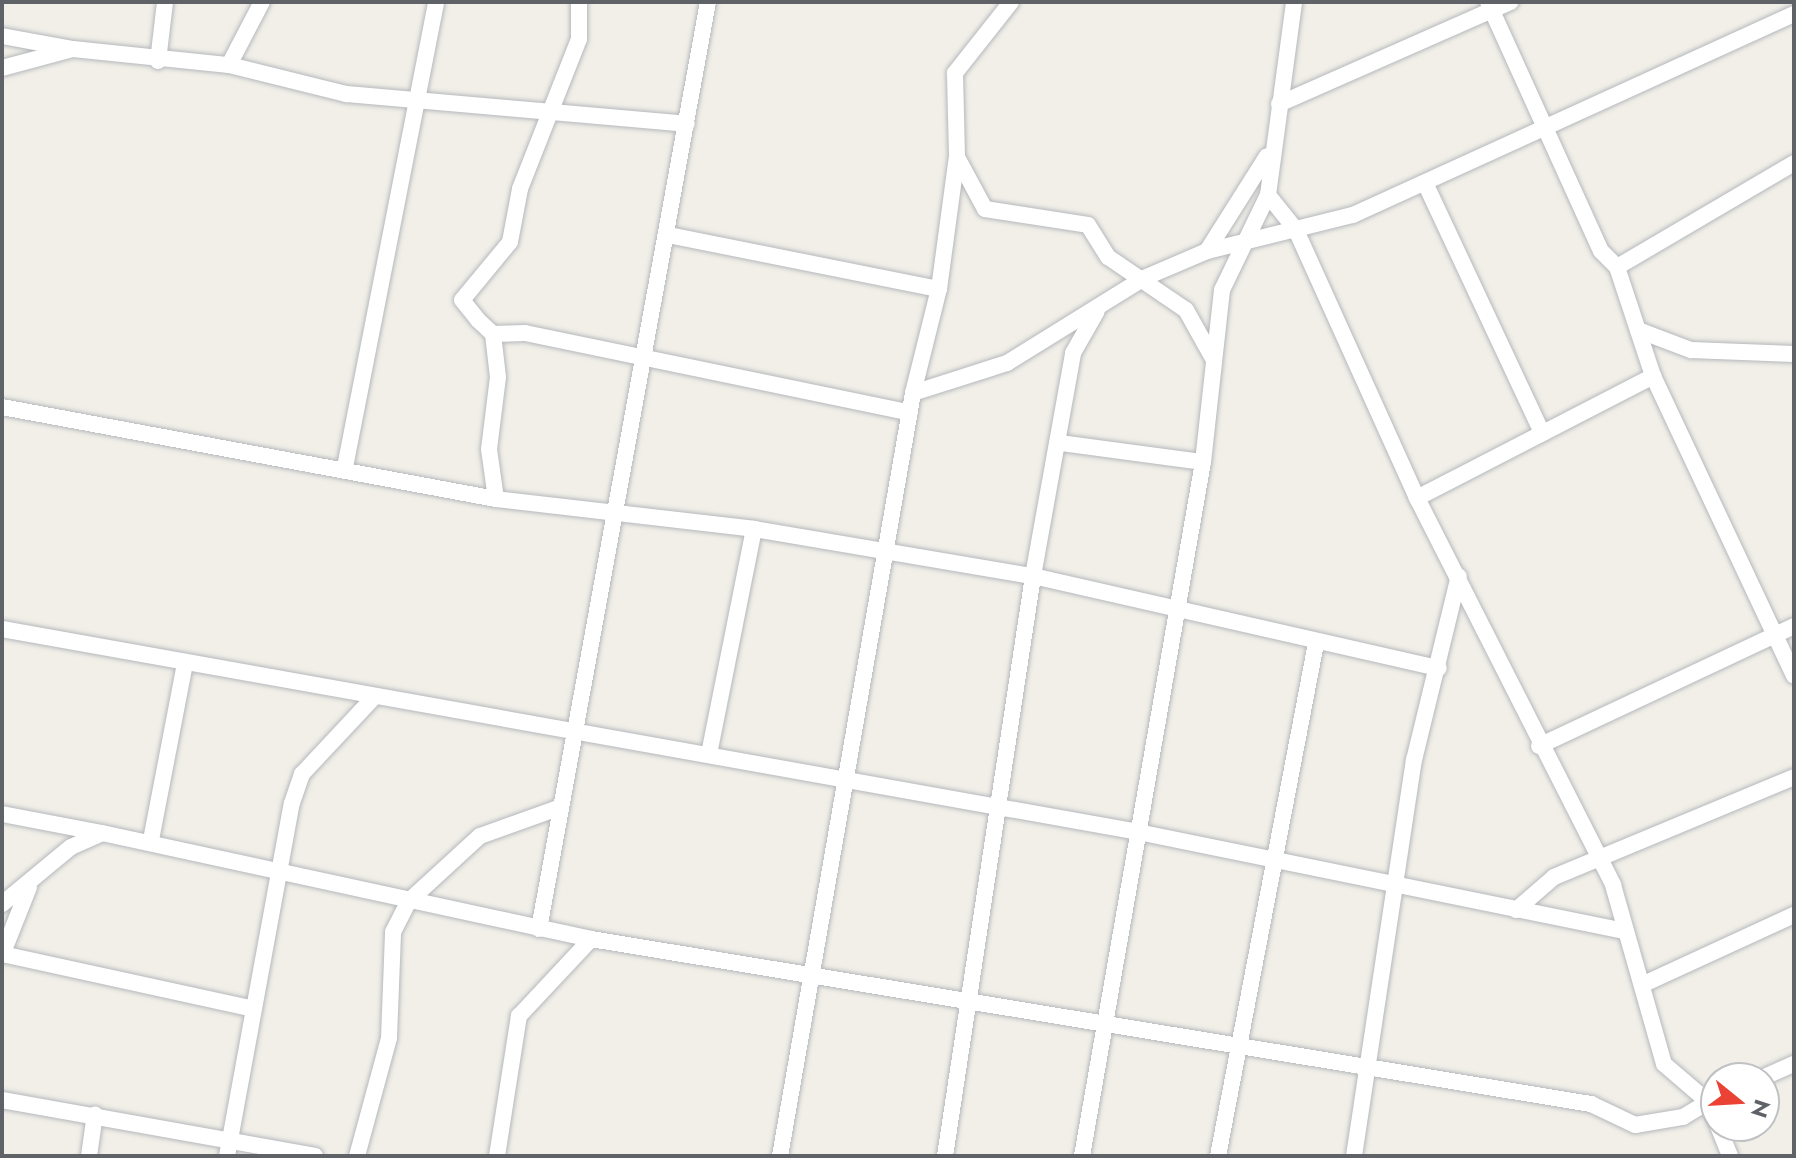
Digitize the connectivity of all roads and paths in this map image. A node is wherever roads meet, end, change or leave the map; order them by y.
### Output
1 (165, 2) edge
2 (262, 2) edge
3 (436, 2) edge
4 (579, 2) edge
5 (708, 2) edge
6 (1011, 2) edge
7 (1294, 2) edge
8 (1510, 2) edge
9 (1777, 2) edge
10 (1490, 6) edge
11 (1789, 16) edge
12 (2, 36) edge
13 (73, 49) junction
14 (158, 61) junction
15 (229, 65) junction
16 (2, 68) edge
17 (417, 98) junction
18 (1279, 104) junction
19 (554, 108) junction
20 (687, 124) junction
21 (1545, 128) junction
22 (1267, 155) junction
23 (957, 156) junction
24 (1794, 163) edge
25 (1426, 185) junction
26 (1268, 195) junction
27 (1296, 230) junction
28 (668, 235) junction
29 (1250, 242) junction
30 (1207, 251) junction
31 (1617, 267) junction
32 (1144, 278) junction
33 (939, 289) junction
34 (1097, 311) junction
35 (1638, 330) junction
36 (493, 334) junction
37 (1794, 354) edge
38 (1214, 360) junction
39 (642, 361) junction
40 (1653, 376) junction
41 (913, 393) junction
42 (2, 407) edge
43 (910, 413) junction
44 (1542, 433) junction
45 (1060, 443) junction
46 (1203, 462) junction
47 (345, 467) junction
48 (1417, 498) junction
49 (496, 499) junction
50 (615, 512) junction
51 (754, 529) junction
52 (887, 555) junction
53 (1033, 576) junction
54 (1459, 576) junction
55 (1176, 608) junction
56 (1794, 626) edge
57 (2, 629) edge
58 (1774, 635) junction
59 (1316, 643) junction
60 (185, 664) junction
61 (1439, 668) junction
62 (1794, 676) edge
63 (373, 698) junction
64 (573, 733) junction
65 (1539, 746) junction
66 (709, 754) junction
67 (1794, 777) edge
68 (848, 786) junction
69 (561, 807) junction
70 (995, 810) junction
71 (2, 814) edge
72 (1138, 832) junction
73 (102, 833) junction
74 (151, 840) junction
75 (1595, 861) junction
76 (1269, 863) junction
77 (276, 873) junction
78 (1398, 886) junction
79 (29, 887) junction
80 (409, 901) junction
81 (2, 904) edge
82 (1516, 910) junction
83 (1794, 915) edge
84 (539, 929) junction
85 (1625, 931) junction
86 (591, 939) junction
87 (2, 954) edge
88 (817, 976) junction
89 (1646, 983) junction
90 (969, 999) junction
91 (249, 1008) junction
92 (1106, 1024) junction
93 (1238, 1048) junction
94 (1368, 1069) junction
95 (1700, 1090) edge
96 (2, 1100) edge
97 (1700, 1106) edge
98 (95, 1114) junction
99 (230, 1138) junction
100 (89, 1156) edge
101 (227, 1156) edge
102 (315, 1156) edge
103 (357, 1156) edge
104 (497, 1156) edge
105 (780, 1156) edge
106 (945, 1156) edge
107 (1082, 1156) edge
108 (1218, 1156) edge
109 (1354, 1156) edge

1 - 14 street
2 - 15 street
3 - 17 street
4 - 19 street
5 - 20 street
6 - 23 street
7 - 18 street
8 - 10 street
9 - 11 street
10 - 18 street
10 - 21 street
11 - 21 street
12 - 13 street
13 - 14 street
13 - 16 street
14 - 15 street
15 - 17 street
17 - 19 street
17 - 47 street
18 - 22 street
19 - 20 street
19 - 36 street
20 - 28 street
21 - 25 street
21 - 31 street
22 - 26 street
22 - 30 street
23 - 32 street
23 - 33 street
24 - 31 street
25 - 27 street
25 - 44 street
26 - 27 street
26 - 29 street
27 - 29 street
27 - 48 street
28 - 33 street
28 - 39 street
29 - 30 street
29 - 38 street
30 - 32 street
31 - 35 street
32 - 34 street
32 - 38 street
33 - 41 street
34 - 41 street
34 - 45 street
35 - 37 street
35 - 40 street
36 - 39 street
36 - 49 street
38 - 46 street
39 - 43 street
39 - 50 street
40 - 44 street
40 - 58 street
41 - 43 street
42 - 47 street
43 - 52 street
44 - 48 street
45 - 46 street
45 - 53 street
46 - 55 street
47 - 49 street
48 - 54 street
49 - 50 street
50 - 51 street
50 - 64 street
51 - 52 street
51 - 66 street
52 - 53 street
52 - 68 street
53 - 55 street
53 - 70 street
54 - 61 street
54 - 65 street
55 - 59 street
55 - 72 street
56 - 58 street
57 - 60 street
58 - 62 street
58 - 65 street
59 - 61 street
59 - 76 street
60 - 63 street
60 - 74 street
61 - 78 street
63 - 64 street
63 - 77 street
64 - 66 street
64 - 69 street
65 - 75 street
66 - 68 street
67 - 75 street
68 - 70 street
68 - 88 street
69 - 80 street
69 - 84 street
70 - 72 street
70 - 90 street
71 - 73 street
72 - 76 street
72 - 92 street
73 - 74 street
73 - 79 street
74 - 77 street
75 - 82 street
75 - 85 street
76 - 78 street
76 - 93 street
77 - 80 street
77 - 91 street
78 - 82 street
78 - 94 street
79 - 81 street
79 - 87 street
80 - 84 street
80 - 103 street
82 - 85 street
83 - 89 street
84 - 86 street
85 - 89 street
86 - 88 street
86 - 104 street
87 - 91 street
88 - 90 street
88 - 105 street
89 - 95 street
90 - 92 street
90 - 106 street
91 - 99 street
92 - 93 street
92 - 107 street
93 - 94 street
93 - 108 street
94 - 97 street
94 - 109 street
96 - 98 street
98 - 99 street
98 - 100 street
99 - 101 street
99 - 102 street

